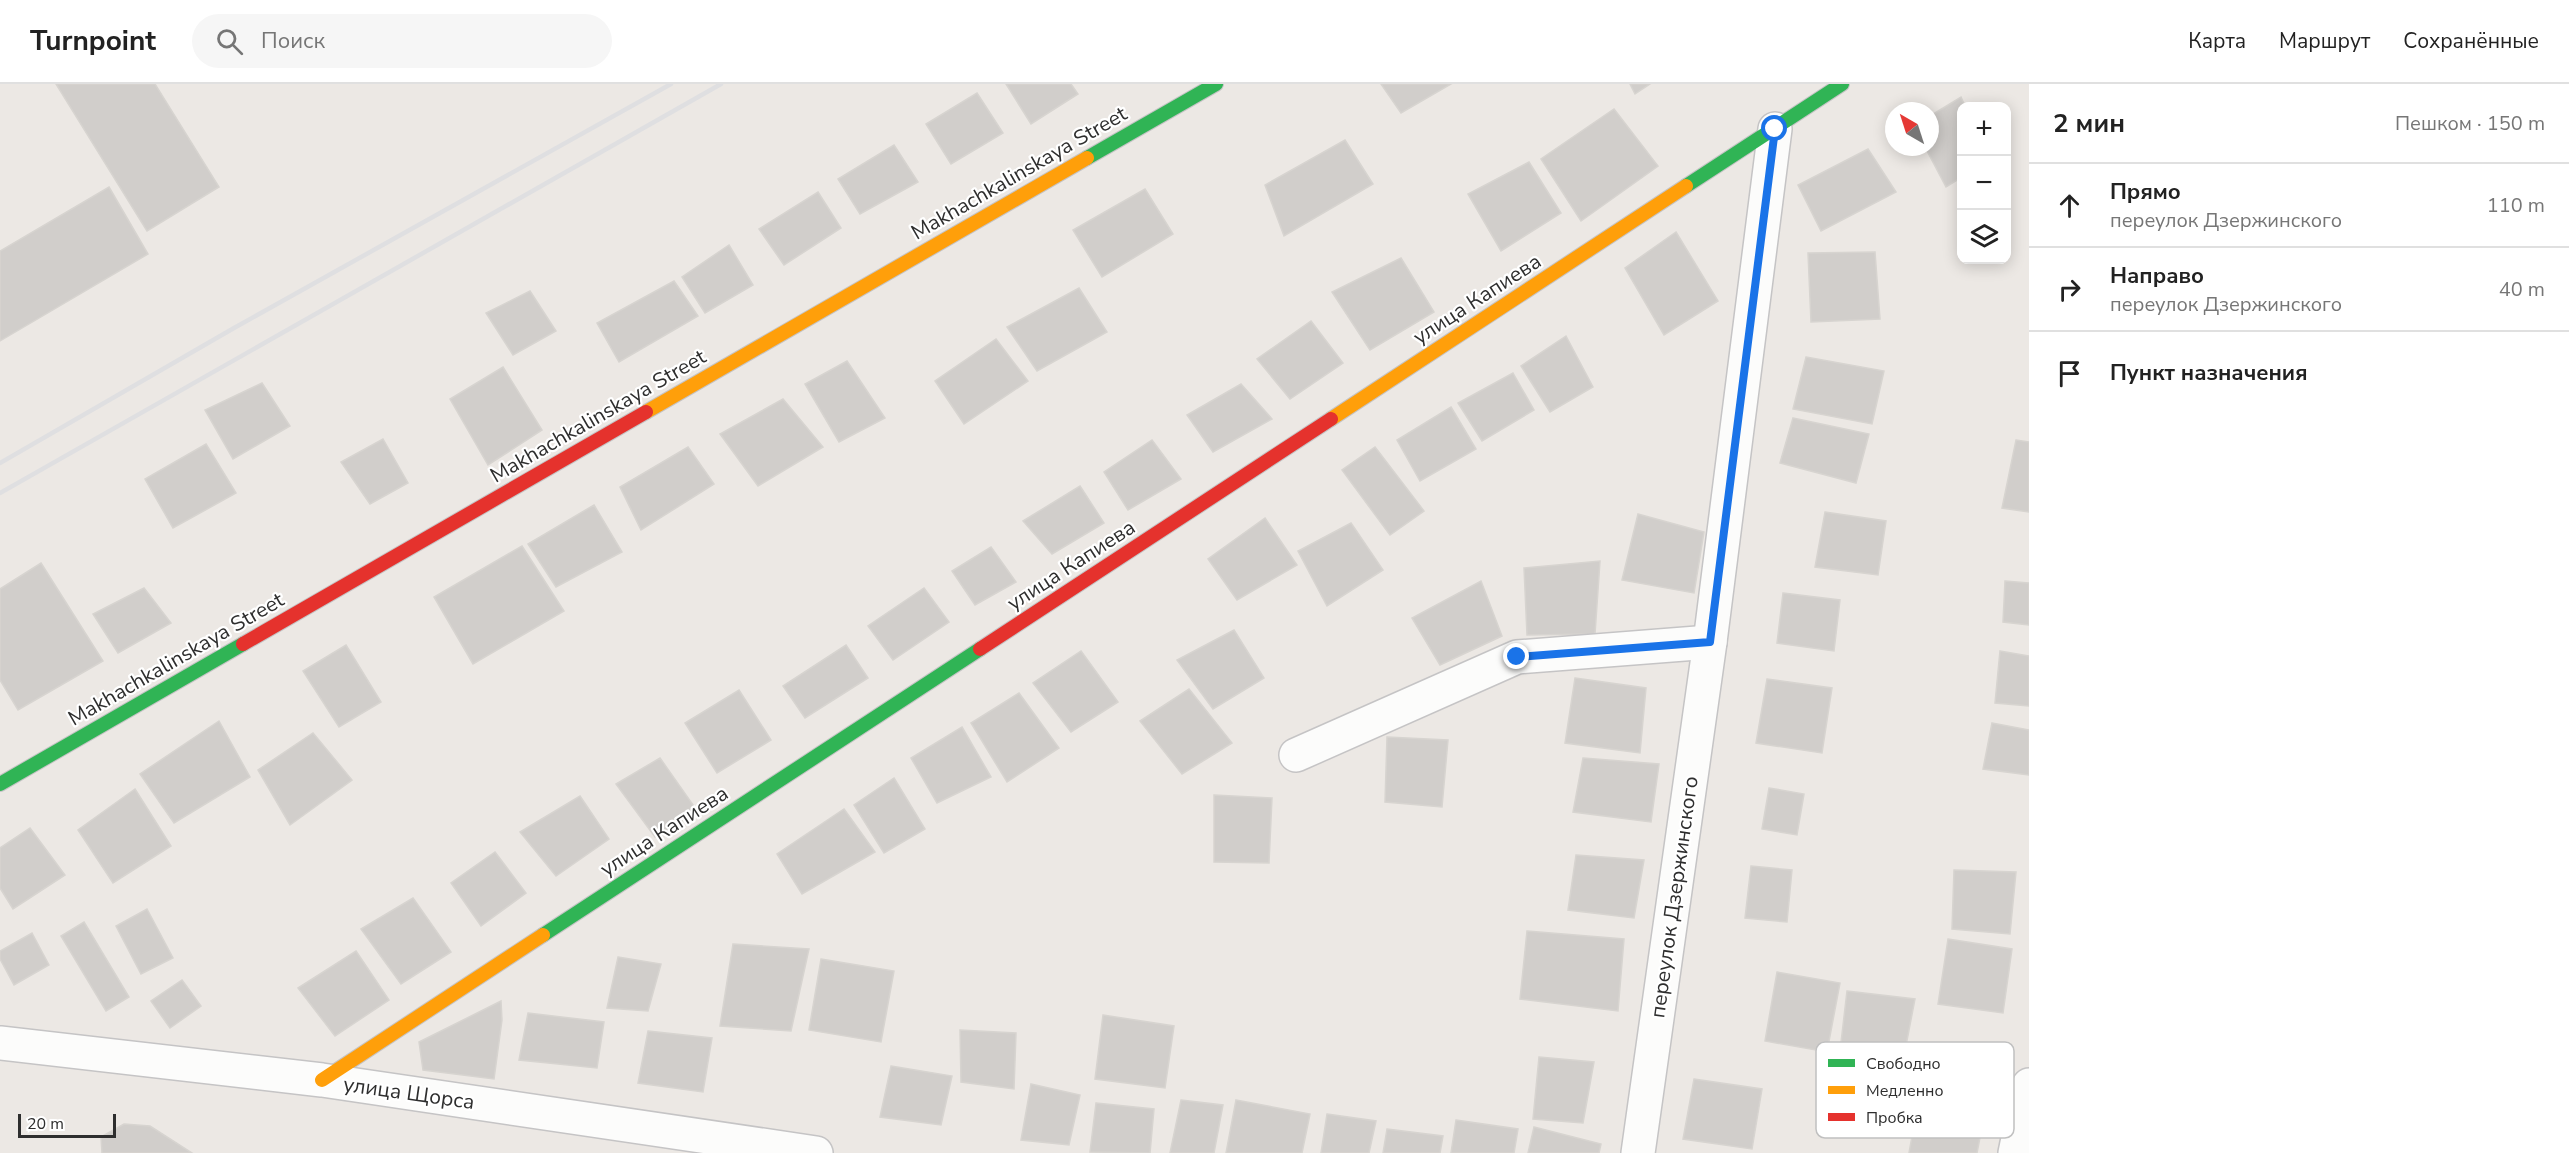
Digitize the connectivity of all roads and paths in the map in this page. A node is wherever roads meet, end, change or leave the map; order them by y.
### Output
1 (1216, 84) edge
2 (1842, 84) edge
3 (1775, 129) junction
4 (1710, 642) junction
5 (1296, 755) dead end
6 (0, 784) edge
7 (0, 1043) edge
8 (322, 1080) junction
9 (2029, 1085) edge
10 (816, 1153) edge
11 (1638, 1153) edge
12 (2015, 1153) edge

1 - 6 street, Makhachkalinskaya Street
2 - 3 street, улица Капиева
3 - 4 street, переулок Дзержинского
3 - 8 street, улица Капиева
4 - 5 street
4 - 11 street, переулок Дзержинского
7 - 8 street, улица Щорса
8 - 10 street, улица Щорса
9 - 12 street

